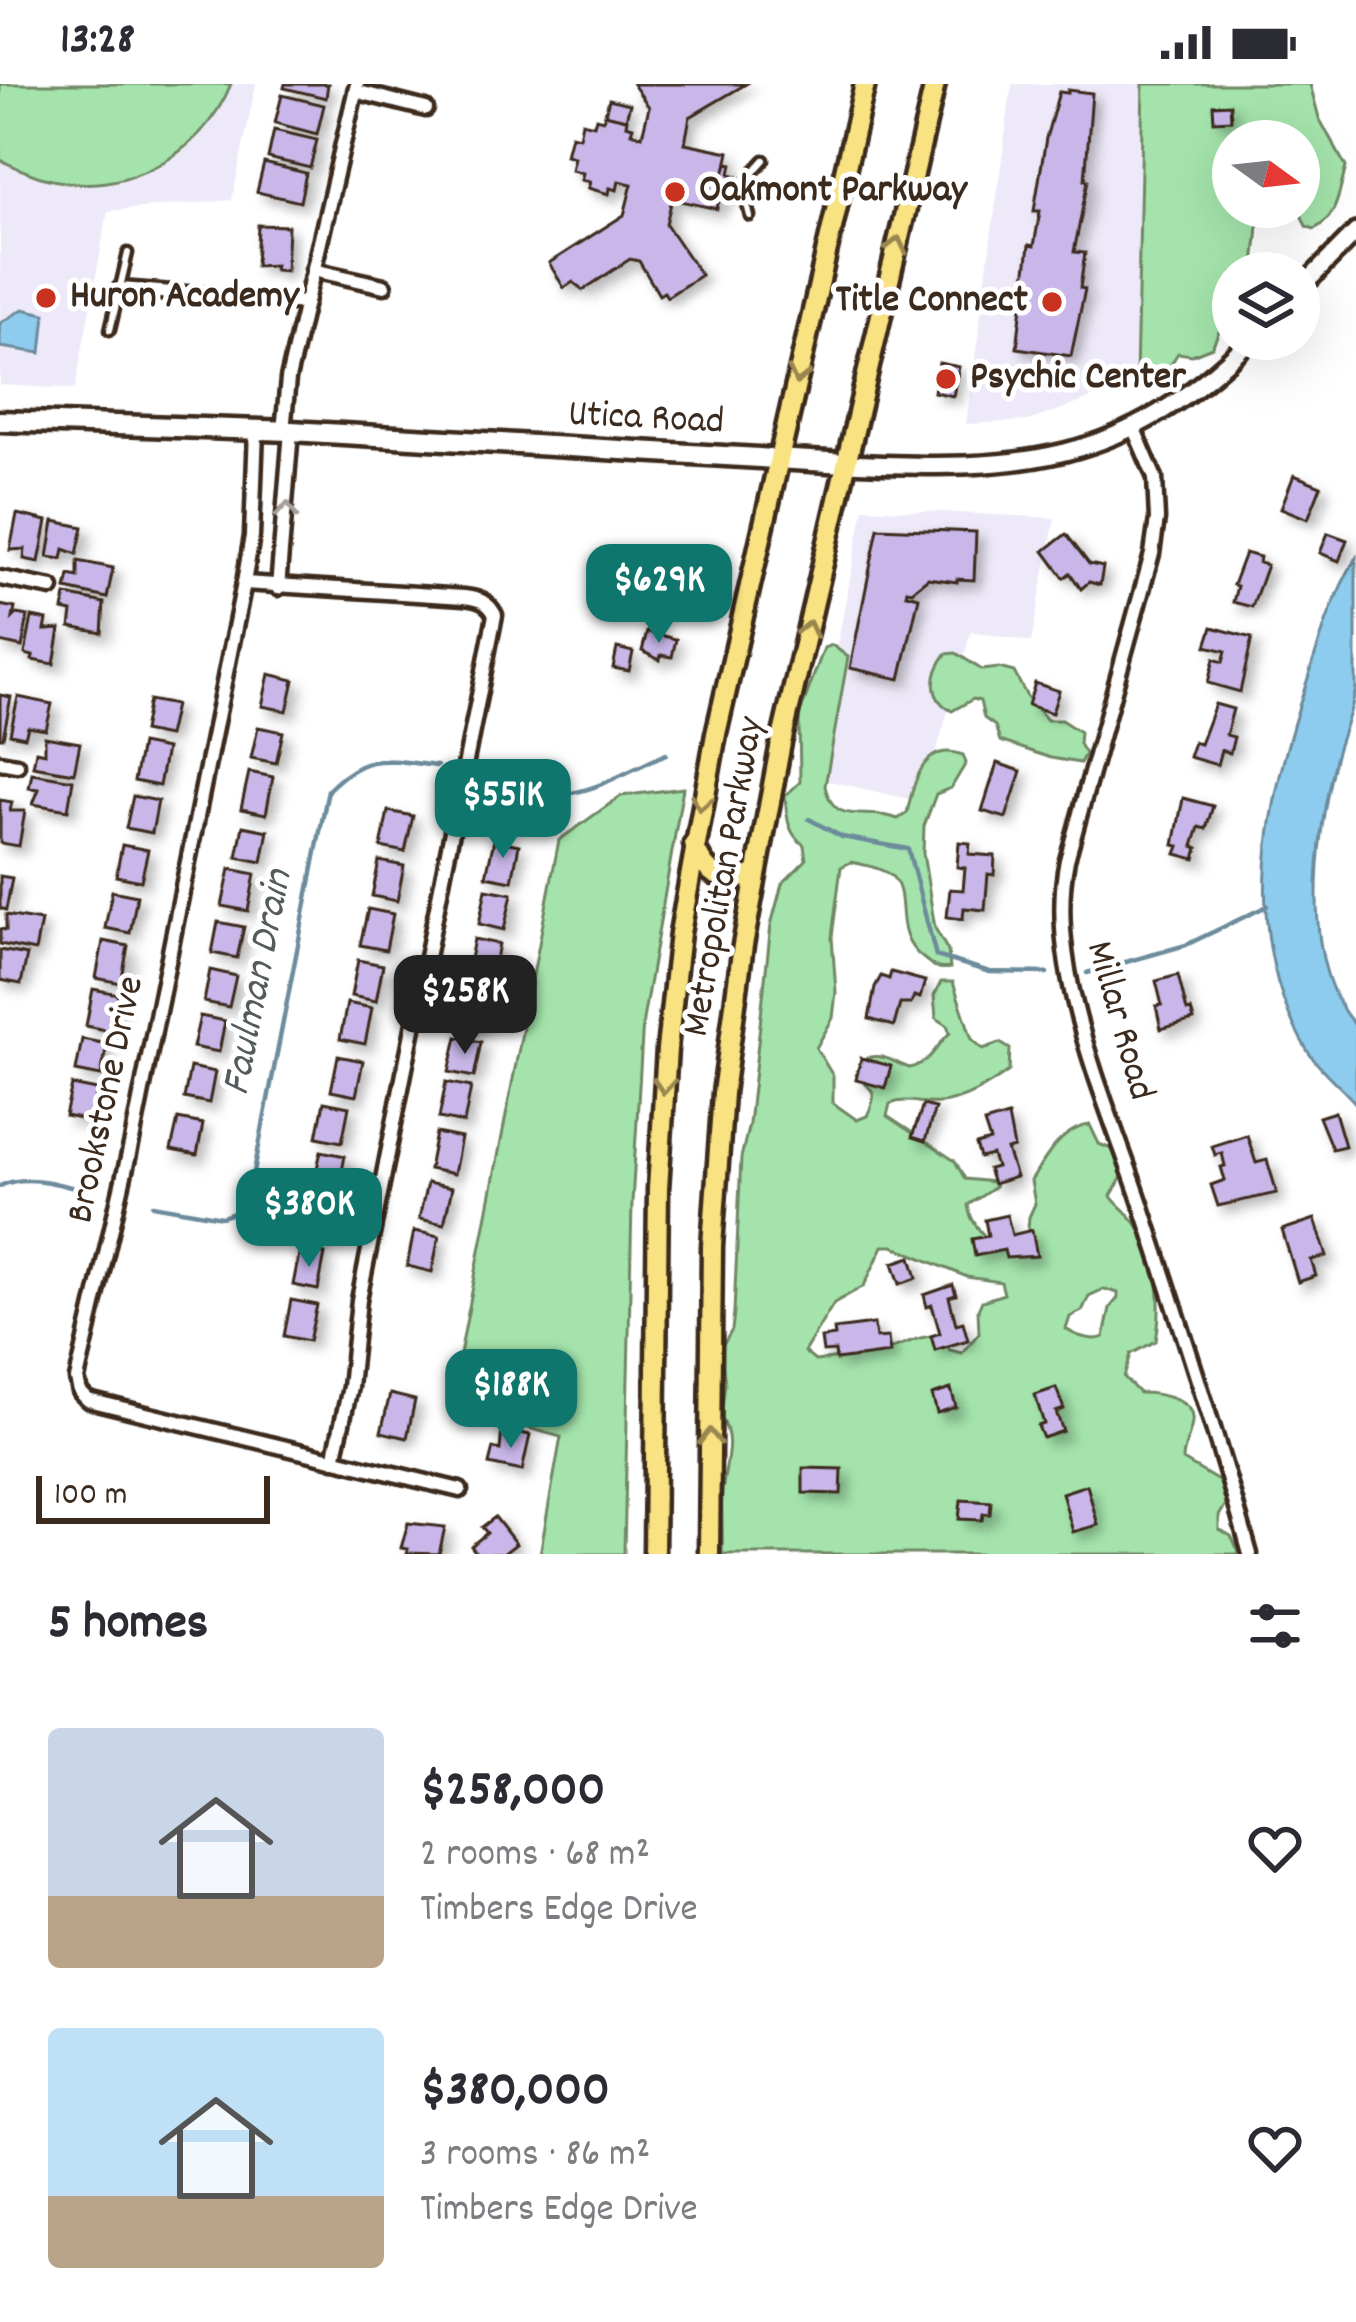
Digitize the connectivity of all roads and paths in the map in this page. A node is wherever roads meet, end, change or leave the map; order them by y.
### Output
1 (865, 84) edge
2 (935, 84) edge
3 (356, 88) edge
4 (426, 109) dead end
5 (764, 160) dead end
6 (750, 216) dead end
7 (1356, 233) edge
8 (128, 253) dead end
9 (1320, 269) edge
10 (314, 270) junction
11 (384, 286) dead end
12 (120, 289) junction
13 (306, 303) junction
14 (110, 330) dead end
15 (1229, 360) edge
16 (0, 421) edge
17 (1134, 429) junction
18 (256, 430) junction
19 (287, 431) junction
20 (779, 461) junction
21 (846, 463) junction
22 (0, 578) edge
23 (244, 583) junction
24 (52, 588) dead end
25 (278, 588) junction
26 (0, 762) edge
27 (17, 765) dead end
28 (694, 844) junction
29 (755, 874) junction
30 (334, 1460) junction
31 (460, 1490) dead end
32 (654, 1554) edge
33 (710, 1554) edge
34 (1250, 1554) edge

1 -> 20 main road, Metropolitan Parkway
21 -> 2 main road, Metropolitan Parkway
3 - 4 street
3 - 10 street
5 - 6 lane
7 - 9 street
8 - 12 lane
10 - 11 street
10 - 13 street
12 - 13 street
12 - 14 lane
13 - 19 street
15 - 17 street, Utica Road
16 - 18 main road, Utica Road
17 - 21 street, Utica Road
17 - 34 street, Millar Road
18 - 19 main road, Utica Road
18 - 23 street, Brookstone Drive
19 - 20 main road, Utica Road
25 -> 19 street
20 - 21 main road, Utica Road
20 -> 28 main road, Metropolitan Parkway
29 -> 21 main road, Metropolitan Parkway
22 - 24 street
23 - 25 street
23 - 30 street, Brookstone Drive
25 - 30 street
26 - 27 street
28 - 29 main road
28 -> 32 main road, Metropolitan Parkway
33 -> 29 main road, Metropolitan Parkway
30 - 31 street, Brookstone Drive

